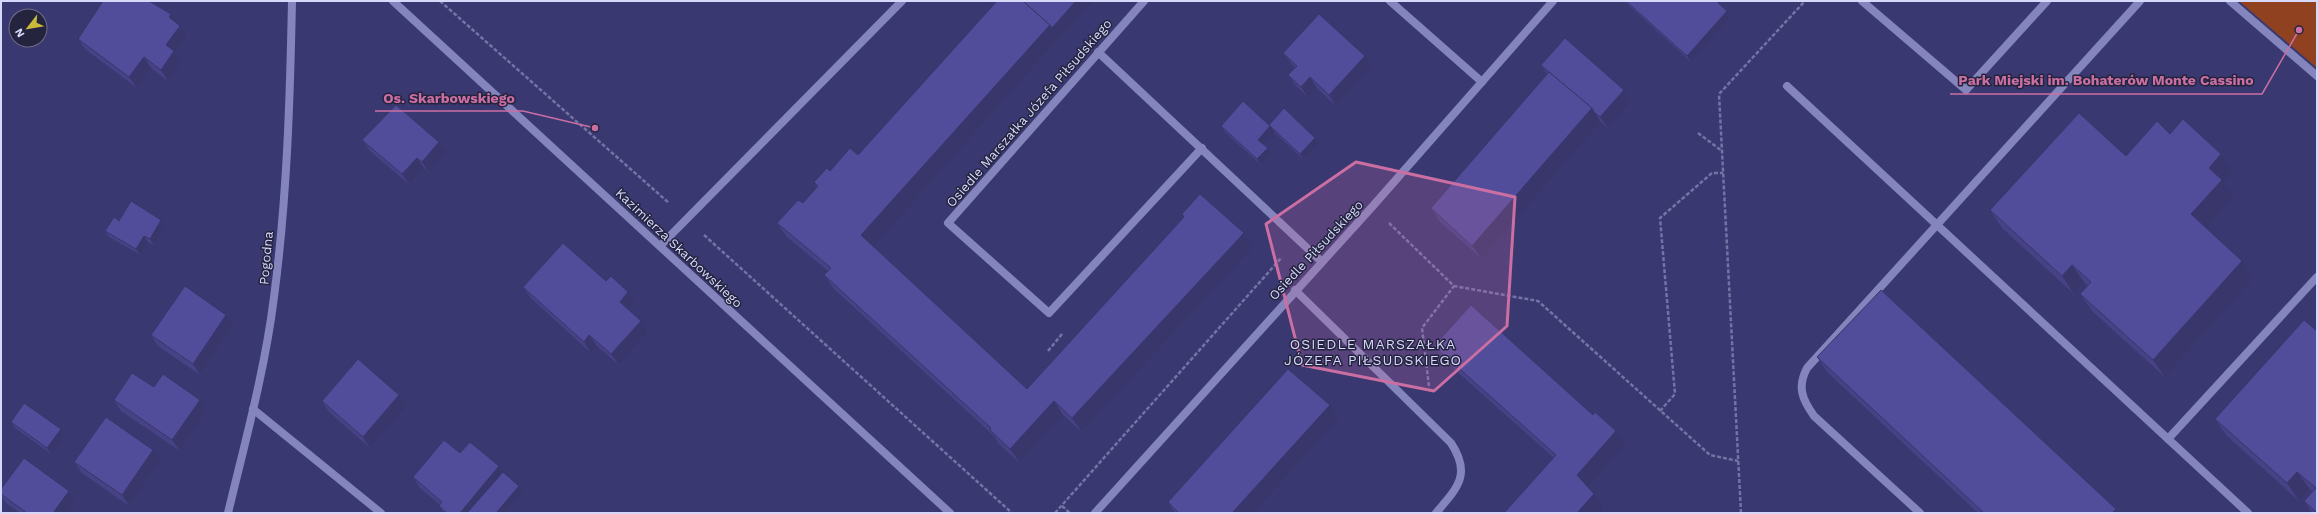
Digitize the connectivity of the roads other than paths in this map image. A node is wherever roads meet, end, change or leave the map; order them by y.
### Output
1 (292, 1) edge
2 (393, 1) edge
3 (902, 1) edge
4 (1144, 1) edge
5 (1390, 1) edge
6 (1553, 1) edge
7 (1862, 1) edge
8 (2047, 1) edge
9 (2140, 1) edge
10 (2230, 1) edge
11 (1098, 52) junction
12 (2317, 76) edge
13 (1482, 82) junction
14 (1787, 86) dead end
15 (1202, 148) junction
16 (1938, 226) junction
17 (660, 246) junction
18 (1321, 261) junction
19 (2317, 277) edge
20 (1295, 290) junction
21 (253, 409) junction
22 (2168, 439) junction
23 (228, 513) edge
24 (381, 513) edge
25 (950, 513) edge
26 (1096, 513) edge
27 (1436, 513) edge
28 (1920, 513) edge
29 (2248, 513) edge

1 - 21 street, Pogodna
2 - 17 street, Kazimierza Skarbowskiego
3 - 17 street
4 - 11 street, Osiedle Marszałka Józefa Piłsudskiego
5 - 13 street
6 - 13 street, Osiedle Piłsudskiego
7 - 8 street
9 - 16 street
10 - 12 street
11 - 15 street
11 - 15 street, Osiedle Marszałka Józefa Piłsudskiego
13 - 18 street, Osiedle Piłsudskiego
14 - 16 street
15 - 18 street
16 - 22 street
16 - 28 street
17 - 25 street, Kazimierza Skarbowskiego
18 - 20 street, Osiedle Piłsudskiego
19 - 22 street
20 - 26 street, Osiedle Piłsudskiego
20 - 27 street
21 - 23 street, Pogodna
21 - 24 street
22 - 29 street

